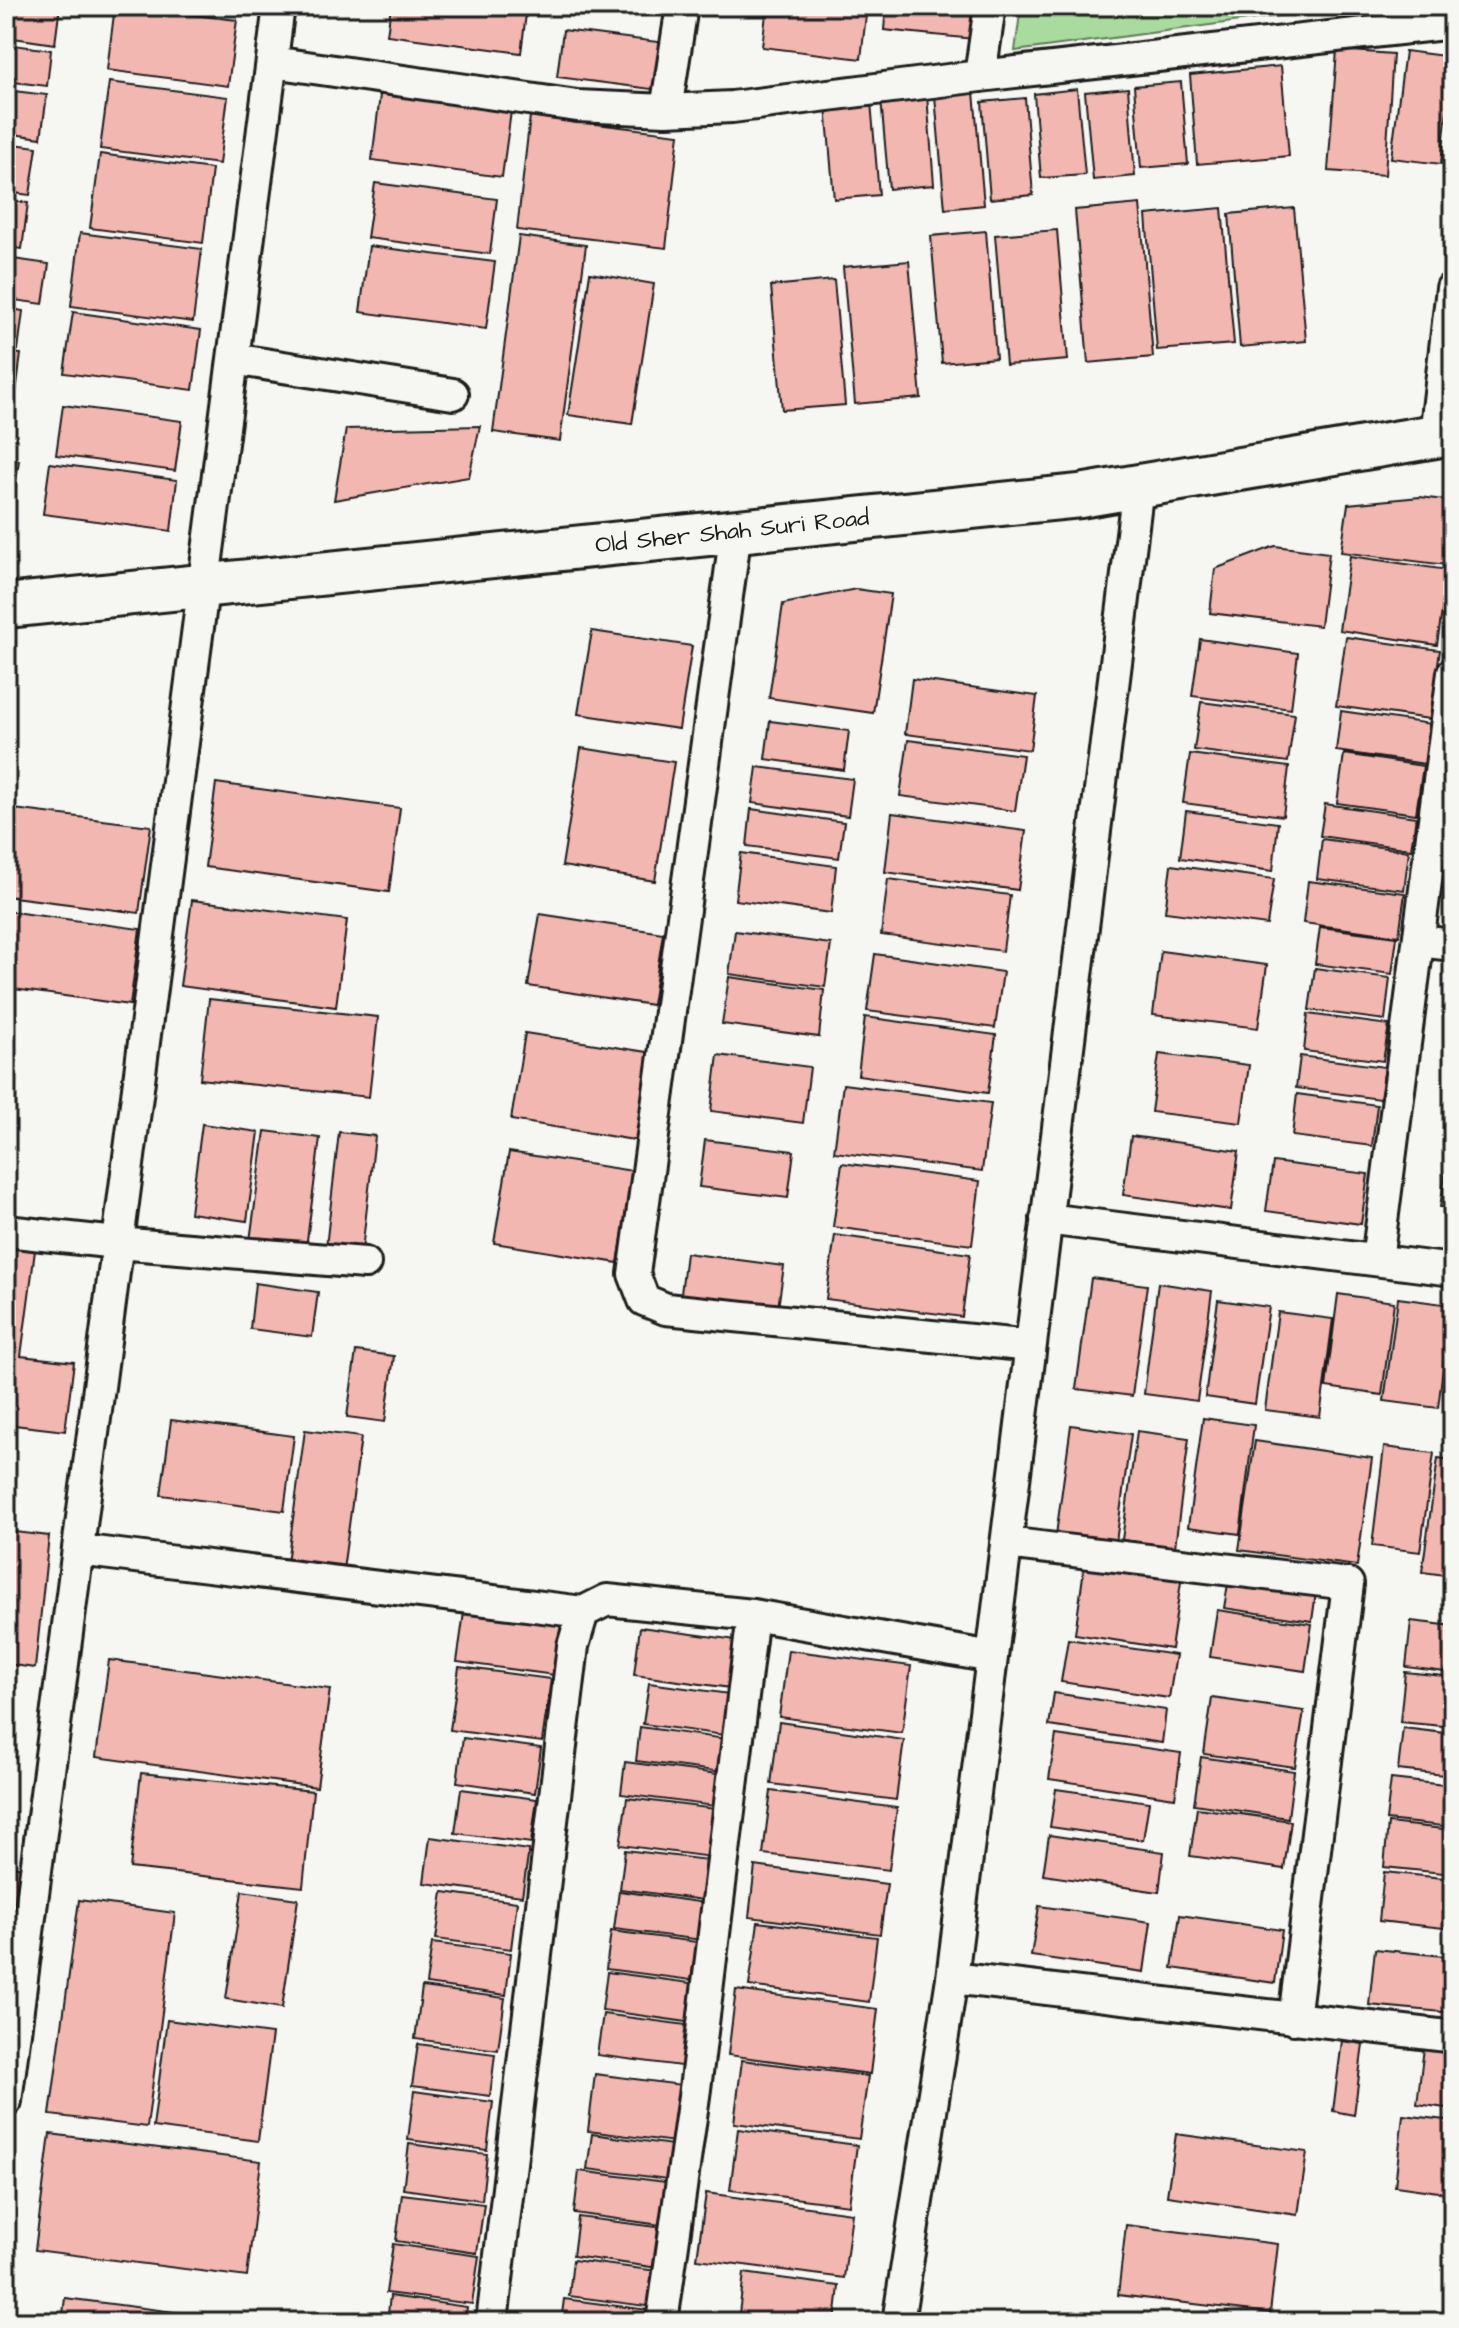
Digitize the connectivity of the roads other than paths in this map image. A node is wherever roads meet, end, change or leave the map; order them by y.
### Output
1 (279, 6) edge
2 (682, 6) edge
3 (990, 6) edge
4 (1453, 23) edge
5 (272, 62) junction
6 (980, 76) junction
7 (666, 110) junction
8 (1452, 288) edge
9 (233, 359) junction
10 (453, 394) dead end
11 (1444, 434) edge
12 (1138, 486) junction
13 (736, 531) junction
14 (202, 586) junction
15 (6, 606) edge
16 (1453, 673) edge
17 (1419, 941) junction
18 (1453, 945) edge
19 (1046, 1219) junction
20 (6, 1231) edge
21 (117, 1243) junction
22 (1377, 1260) junction
23 (365, 1263) dead end
24 (1453, 1270) edge
25 (1030, 1346) junction
26 (1006, 1543) junction
27 (78, 1550) junction
28 (583, 1612) junction
29 (753, 1615) junction
30 (992, 1657) junction
31 (952, 1978) junction
32 (1294, 2019) junction
33 (1447, 2036) dead end
34 (6, 2101) edge
35 (492, 2322) edge
36 (662, 2322) edge
37 (898, 2322) edge

1 - 5 street
2 - 7 street
3 - 6 street
4 - 6 street
5 - 7 street
5 - 9 street
6 - 7 street
8 - 11 street
9 - 10 street
9 - 14 street
11 - 12 street, Old Sher Shah Suri Road
12 - 13 street, Old Sher Shah Suri Road
12 - 19 street
13 - 14 street, Old Sher Shah Suri Road
13 - 25 street
14 - 15 street, Old Sher Shah Suri Road
14 - 21 street
16 - 17 street
17 - 18 street
17 - 22 street
19 - 22 street
19 - 25 street
20 - 21 street
21 - 23 street
21 - 27 street
22 - 24 street
25 - 26 street
26 - 30 street
26 - 32 street
27 - 28 street
27 - 34 street
28 - 29 street
28 - 35 street
29 - 30 street
29 - 36 street
30 - 31 street
31 - 32 street
31 - 37 street
32 - 33 street

